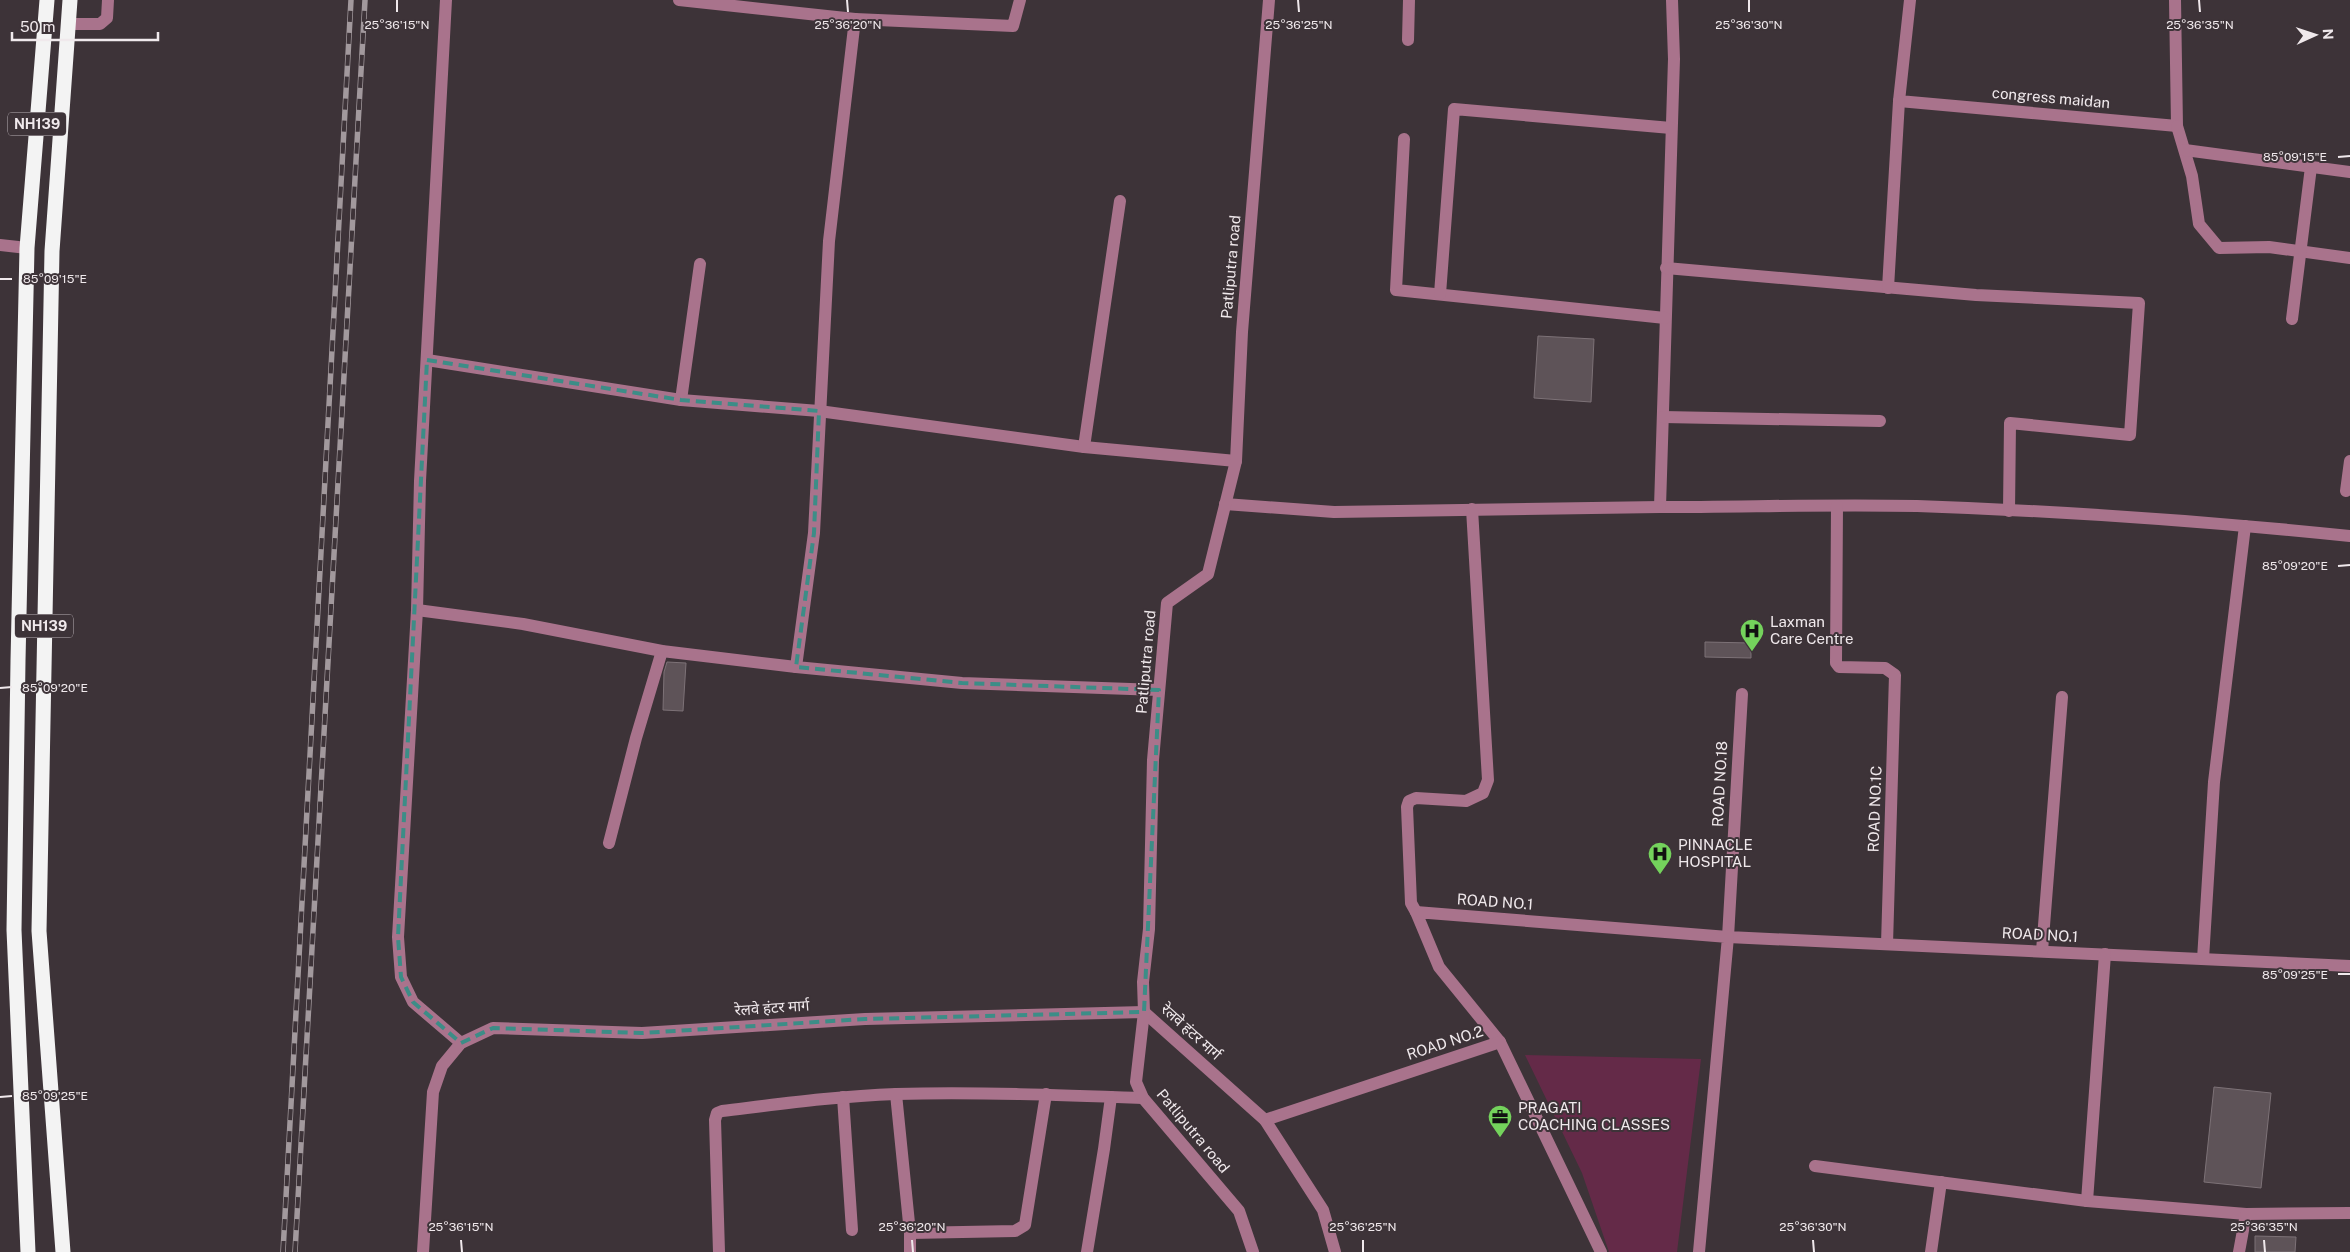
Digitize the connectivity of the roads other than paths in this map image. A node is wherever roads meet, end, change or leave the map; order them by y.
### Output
1 (47, 0) edge
2 (70, 0) edge
3 (108, 0) edge
4 (446, 0) edge
5 (679, 0) edge
6 (1020, 0) edge
7 (1269, 0) edge
8 (1410, 0) edge
9 (1672, 0) edge
10 (1910, 0) edge
11 (2175, 0) edge
12 (755, 4) edge
13 (855, 19) junction
14 (68, 24) junction
15 (1408, 40) dead end
16 (1899, 102) junction
17 (2177, 126) junction
18 (1671, 128) junction
19 (1404, 139) dead end
20 (2185, 150) junction
21 (2311, 167) junction
22 (2350, 172) edge
23 (1120, 201) dead end
24 (0, 245) edge
25 (27, 248) junction
26 (2299, 252) junction
27 (2350, 258) edge
28 (700, 264) dead end
29 (1666, 268) junction
30 (1888, 288) junction
31 (1440, 294) junction
32 (1665, 318) junction
33 (2292, 319) dead end
34 (427, 360) junction
35 (681, 400) junction
36 (819, 411) junction
37 (1663, 417) junction
38 (1880, 421) dead end
39 (1084, 447) junction
40 (1236, 461) junction
41 (2350, 461) edge
42 (2346, 492) dead end
43 (1225, 504) junction
44 (1837, 506) junction
45 (1660, 507) junction
46 (1472, 509) junction
47 (2009, 510) junction
48 (2244, 526) junction
49 (2350, 536) edge
50 (417, 610) junction
51 (662, 651) junction
52 (796, 667) junction
53 (1159, 690) junction
54 (1742, 694) dead end
55 (2062, 697) dead end
56 (609, 843) dead end
57 (1416, 912) junction
58 (1728, 937) junction
59 (1887, 944) junction
60 (2042, 951) junction
61 (2105, 954) junction
62 (2203, 959) junction
63 (2350, 966) edge
64 (1144, 1012) junction
65 (1500, 1042) junction
66 (461, 1043) junction
67 (896, 1094) junction
68 (1046, 1094) junction
69 (843, 1097) junction
70 (1110, 1097) junction
71 (1143, 1098) junction
72 (1265, 1120) junction
73 (1815, 1166) dead end
74 (1942, 1182) junction
75 (2087, 1201) junction
76 (2350, 1213) edge
77 (2246, 1214) junction
78 (852, 1230) dead end
79 (910, 1233) junction
80 (28, 1252) edge
81 (63, 1252) edge
82 (423, 1252) edge
83 (719, 1252) edge
84 (910, 1252) edge
85 (1086, 1252) edge
86 (1253, 1252) edge
87 (1335, 1252) edge
88 (1601, 1252) edge
89 (1699, 1252) edge
90 (1931, 1252) edge
91 (2239, 1252) edge

1 - 25 highway, NH139
2 - 14 highway, NH139
3 - 14 street
4 - 34 street
5 - 12 street
6 - 13 street
7 - 40 street, Patliputra road
8 - 15 street
9 - 18 street
10 - 16 street
11 - 17 street
12 - 13 street
13 - 36 street
14 - 81 highway, NH139
16 - 17 street, congress maidan
16 - 30 street
17 - 20 street
18 - 29 street
18 - 31 street
19 - 31 street
20 - 21 street
20 - 26 street
21 - 22 street
21 - 26 street
23 - 39 street
24 - 25 street
25 - 80 highway, NH139
26 - 27 street
26 - 33 street
28 - 35 street
29 - 30 street
29 - 32 street
30 - 47 street
31 - 32 street
32 - 37 street
34 - 35 street
34 - 50 street
35 - 36 street
36 - 39 street
36 - 52 street
37 - 38 street
37 - 45 street
39 - 40 street
40 - 43 street, Patliputra road
41 - 42 street
43 - 46 street
43 - 53 street, Patliputra road
44 - 45 street
44 - 47 street
44 - 59 street, ROAD NO.1C
45 - 46 street
46 - 57 street
47 - 48 street
48 - 49 street
48 - 62 street
50 - 51 street
50 - 66 street
51 - 52 street
51 - 56 street
52 - 53 street
53 - 64 street, Patliputra road
54 - 58 street, ROAD NO.18
55 - 60 street
57 - 58 street, ROAD NO.1
57 - 65 street
58 - 59 street, ROAD NO.1
58 - 89 street
59 - 60 street, ROAD NO.1
60 - 61 street, ROAD NO.1
61 - 62 street, ROAD NO.1
61 - 75 street
62 - 63 street, ROAD NO.1
64 - 66 street, रेलवे हंटर मार्ग
64 - 71 street, Patliputra road
64 - 72 street, रेलवे हंटर मार्ग
65 - 72 street, ROAD NO.2
65 - 88 street, ROAD NO.2
66 - 82 street, रेलवे हंटर मार्ग
67 - 68 street
67 - 69 street
67 - 79 street
68 - 70 street
68 - 79 street
69 - 78 street
69 - 83 street
70 - 71 street
70 - 85 street
71 - 86 street, Patliputra road
72 - 87 street, रेलवे हंटर मार्ग
73 - 74 street
74 - 75 street
74 - 90 street
75 - 77 street
76 - 77 street
77 - 91 street
79 - 84 street

